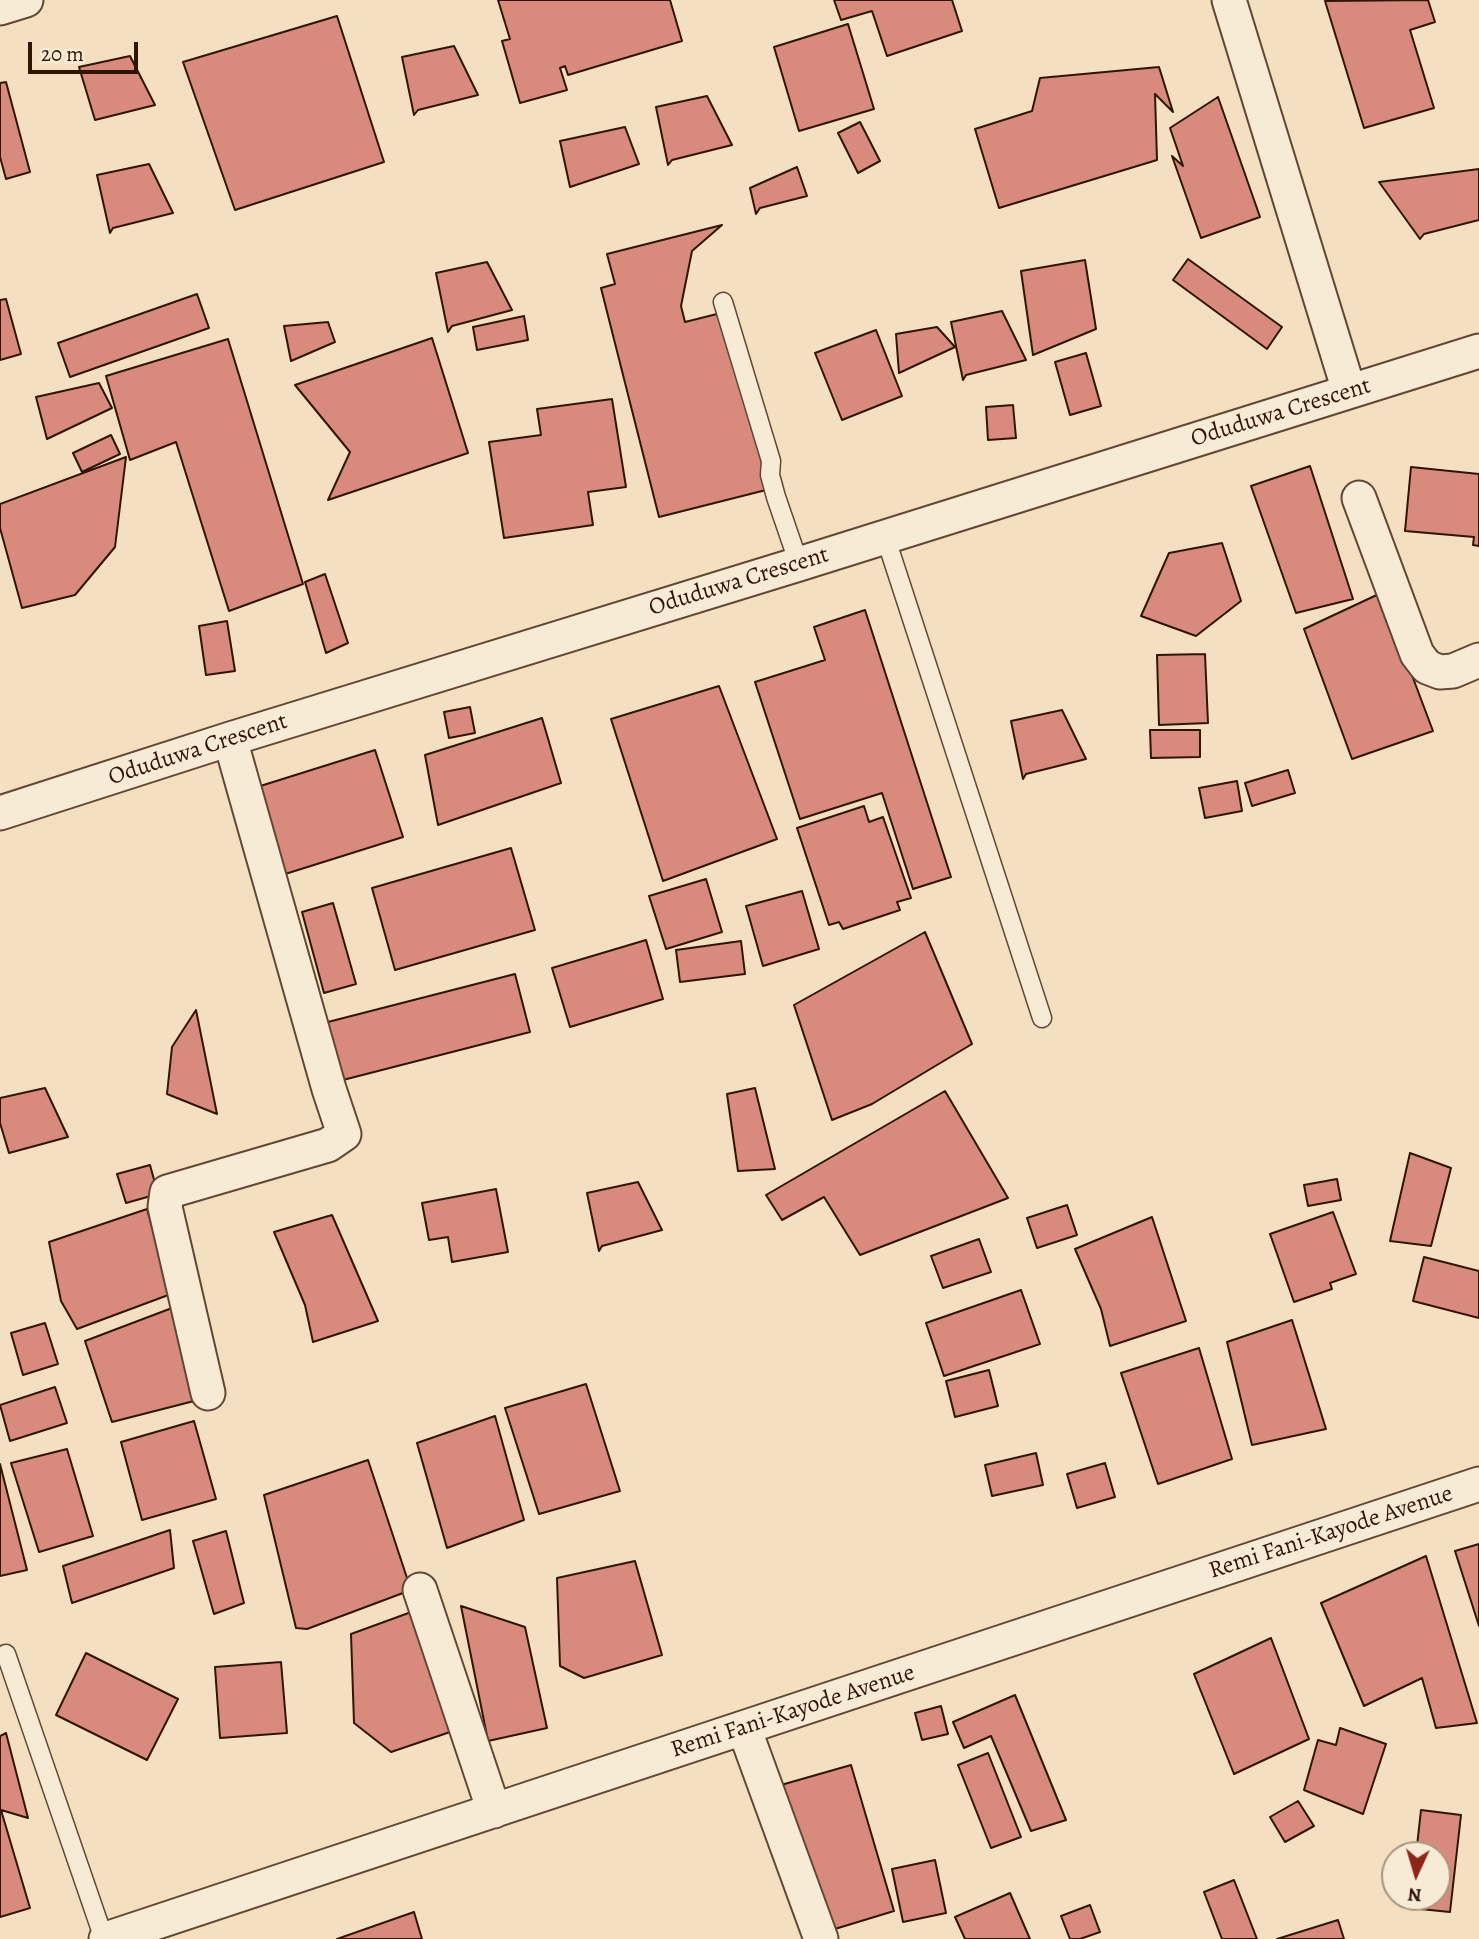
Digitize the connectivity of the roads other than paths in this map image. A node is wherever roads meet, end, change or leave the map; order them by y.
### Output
1 (26, 0) edge
2 (1229, 0) edge
3 (0, 8) edge
4 (723, 302) dead end
5 (1479, 351) edge
6 (1349, 391) junction
7 (1359, 498) dead end
8 (885, 536) junction
9 (799, 564) junction
10 (1479, 660) edge
11 (230, 739) junction
12 (0, 813) edge
13 (1042, 1018) dead end
14 (208, 1393) dead end
15 (1479, 1484) edge
16 (421, 1590) dead end
17 (6, 1654) dead end
18 (744, 1728) junction
19 (494, 1811) junction
20 (105, 1939) edge
21 (821, 1939) edge

1 - 3 street
2 - 6 street
4 - 9 lane
5 - 6 street, Oduduwa Crescent
6 - 8 street, Oduduwa Crescent
7 - 10 street
8 - 9 street, Oduduwa Crescent
8 - 13 lane
9 - 11 street, Oduduwa Crescent
11 - 12 street, Oduduwa Crescent
11 - 14 street
15 - 18 street, Remi Fani-Kayode Avenue
16 - 19 street
17 - 20 lane
18 - 19 street, Remi Fani-Kayode Avenue
18 - 21 street
19 - 20 street, Remi Fani-Kayode Avenue

